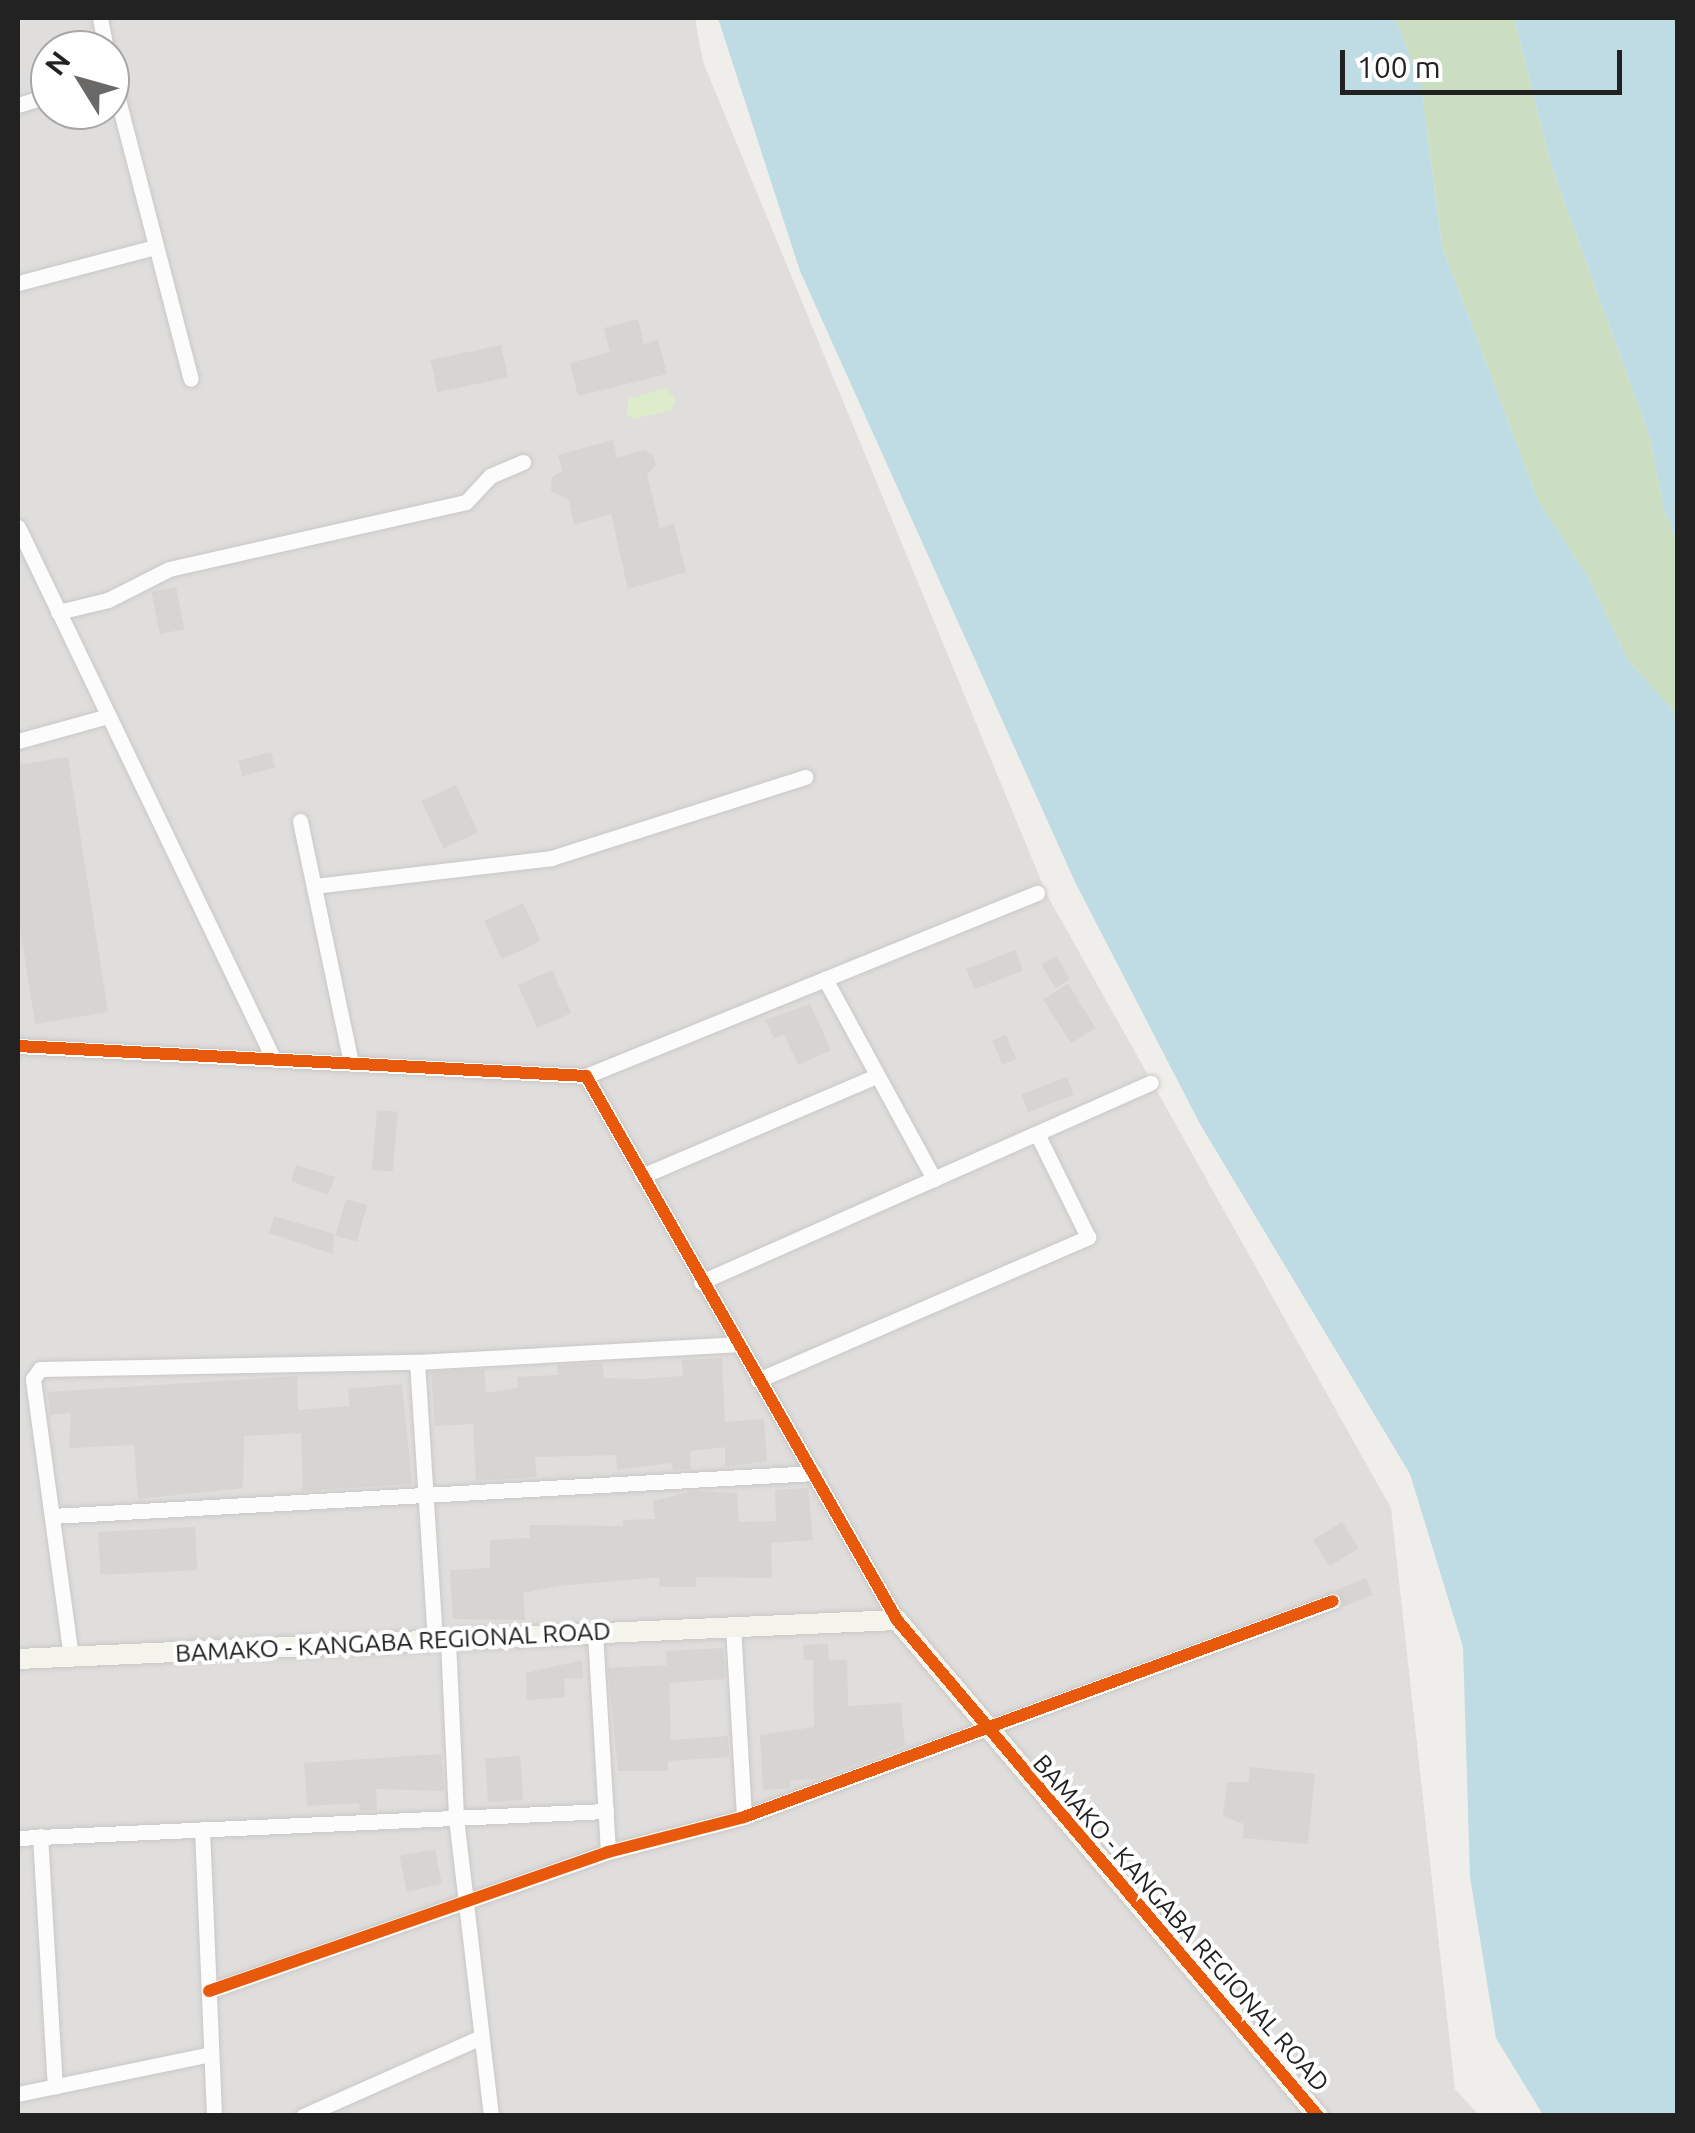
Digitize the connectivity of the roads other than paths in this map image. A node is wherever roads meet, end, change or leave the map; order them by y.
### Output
1 (125, 130) edge
2 (155, 246) junction
3 (18, 283) edge
4 (192, 379) dead end
5 (522, 462) dead end
6 (18, 527) edge
7 (24, 555) edge
8 (58, 612) junction
9 (108, 716) junction
10 (18, 742) edge
11 (805, 777) dead end
12 (300, 821) dead end
13 (314, 886) junction
14 (1037, 893) dead end
15 (825, 979) junction
16 (18, 1046) edge
17 (274, 1060) junction
18 (351, 1064) junction
19 (586, 1076) junction
20 (877, 1076) junction
21 (1151, 1082) dead end
22 (1036, 1134) junction
23 (642, 1176) junction
24 (934, 1179) junction
25 (701, 1282) junction
26 (736, 1344) junction
27 (417, 1362) junction
28 (758, 1380) junction
29 (814, 1473) junction
30 (425, 1495) junction
31 (52, 1516) junction
32 (1333, 1601) dead end
33 (897, 1620) junction
34 (733, 1626) junction
35 (595, 1633) junction
36 (441, 1640) junction
37 (72, 1657) junction
38 (18, 1659) edge
39 (983, 1729) junction
40 (606, 1811) junction
41 (456, 1818) junction
42 (744, 1818) junction
43 (202, 1829) junction
44 (40, 1836) junction
45 (18, 1838) edge
46 (608, 1852) junction
47 (466, 1903) junction
48 (209, 1991) junction
49 (482, 2037) junction
50 (211, 2054) junction
51 (55, 2086) junction
52 (18, 2094) edge
53 (214, 2116) edge
54 (303, 2116) edge
55 (491, 2116) edge
56 (1318, 2116) edge

1 - 2 street
2 - 3 street
2 - 4 street
5 - 8 street
6 - 7 street
7 - 8 street
8 - 9 street
9 - 10 street
9 - 17 street
11 - 13 street
12 - 13 street
13 - 18 street
14 - 15 street
15 - 19 street
15 - 20 street
16 - 17 street
17 - 18 street
18 - 19 street
19 - 23 street
20 - 23 street
20 - 24 street
21 - 22 street
22 - 24 street
22 - 28 street
23 - 25 street
24 - 25 street
25 - 26 street
26 - 27 street
26 - 28 street
27 - 30 street
27 - 31 street
28 - 29 street
29 - 30 street
29 - 33 street
30 - 31 street
30 - 36 street
31 - 37 street
32 - 39 street
33 - 34 street, BAMAKO - KANGABA REGIONAL ROAD
33 - 39 street, BAMAKO - KANGABA REGIONAL ROAD
34 - 35 street, BAMAKO - KANGABA REGIONAL ROAD
34 - 42 street
35 - 36 street, BAMAKO - KANGABA REGIONAL ROAD
35 - 40 street
36 - 37 street, BAMAKO - KANGABA REGIONAL ROAD
36 - 41 street
37 - 38 street, BAMAKO - KANGABA REGIONAL ROAD
39 - 42 street
39 - 56 street, BAMAKO - KANGABA REGIONAL ROAD
40 - 41 street
40 - 46 street
41 - 43 street
41 - 47 street
42 - 46 street
43 - 44 street
43 - 48 street
44 - 45 street
44 - 51 street
46 - 47 street
47 - 48 street
47 - 49 street
48 - 50 street
49 - 54 street
49 - 55 street
50 - 51 street
50 - 53 street
51 - 52 street

